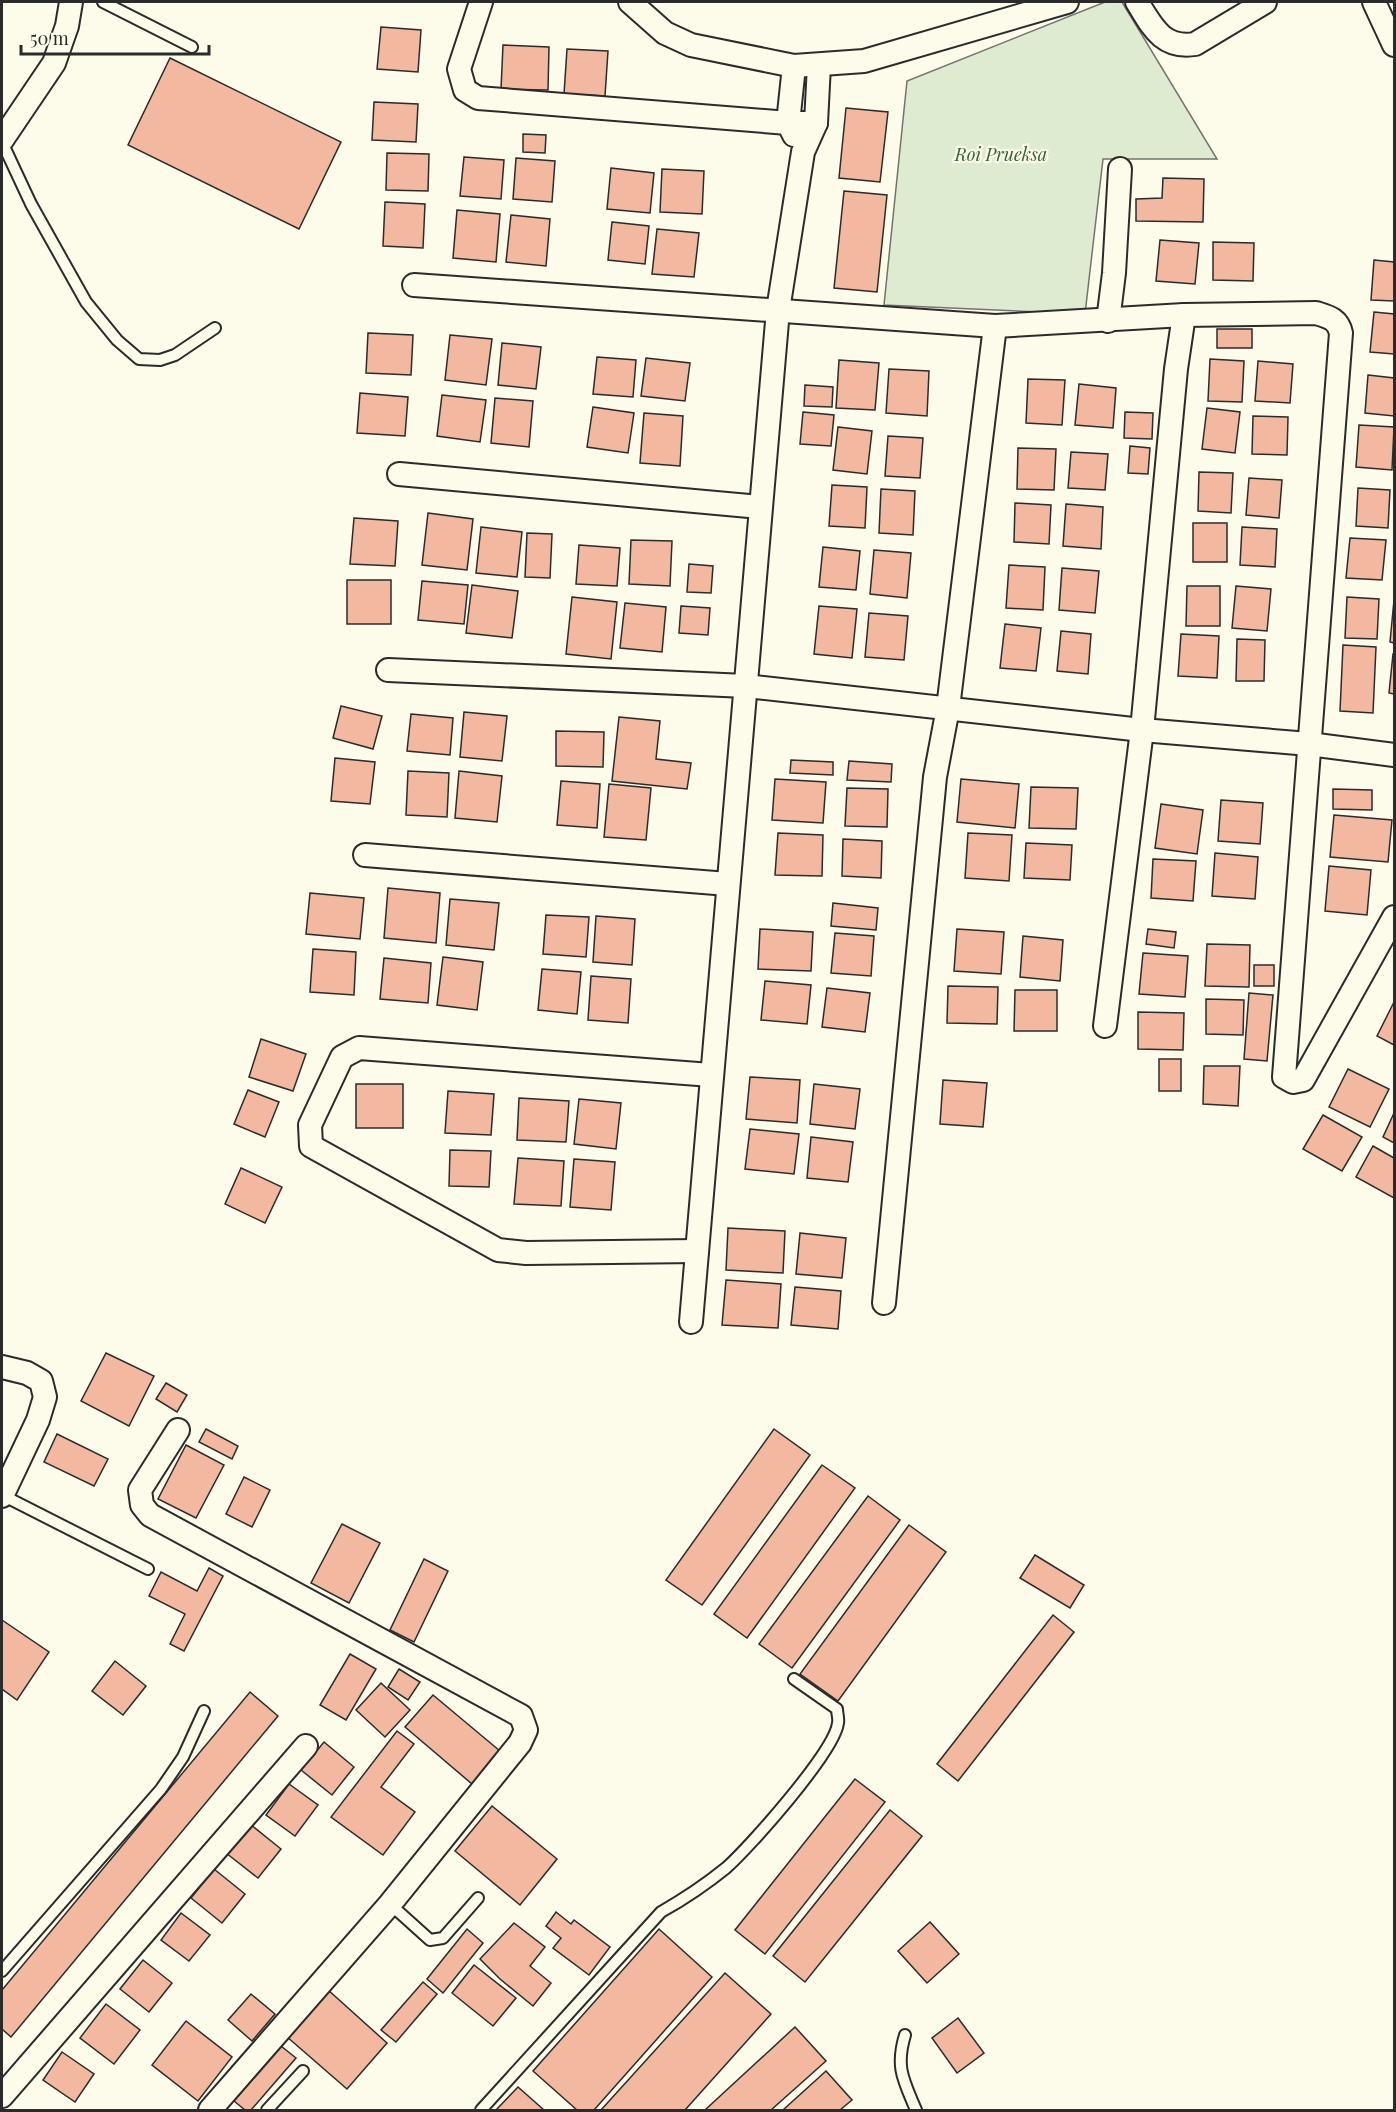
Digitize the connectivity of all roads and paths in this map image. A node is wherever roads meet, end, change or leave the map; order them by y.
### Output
1 (71, 2) edge
2 (103, 2) edge
3 (481, 2) edge
4 (630, 2) edge
5 (1066, 2) edge
6 (1137, 2) edge
7 (1265, 2) edge
8 (1374, 2) edge
9 (1395, 45) edge
10 (192, 47) dead end
11 (819, 65) junction
12 (795, 66) junction
13 (10, 114) edge
14 (788, 123) junction
15 (816, 123) junction
16 (2, 141) edge
17 (803, 152) junction
18 (1120, 169) dead end
19 (414, 285) dead end
20 (778, 310) junction
21 (1184, 315) junction
22 (1108, 321) junction
23 (995, 326) junction
24 (215, 328) dead end
25 (399, 474) dead end
26 (760, 507) junction
27 (388, 670) dead end
28 (746, 686) junction
29 (948, 708) junction
30 (1142, 730) junction
31 (1309, 744) junction
32 (1395, 755) edge
33 (365, 855) dead end
34 (728, 884) junction
35 (1395, 917) edge
36 (1105, 1026) dead end
37 (711, 1075) junction
38 (697, 1251) junction
39 (884, 1304) dead end
40 (691, 1322) dead end
41 (2, 1367) edge
42 (178, 1430) dead end
43 (2, 1495) edge
44 (148, 1569) dead end
45 (794, 1679) dead end
46 (204, 1711) dead end
47 (306, 1746) dead end
48 (478, 1898) dead end
49 (390, 1904) junction
50 (2, 1971) edge
51 (905, 2035) dead end
52 (303, 2071) dead end
53 (2, 2096) edge
54 (2, 2107) edge
55 (10, 2110) edge
56 (210, 2110) edge
57 (267, 2110) edge
58 (481, 2110) edge
59 (916, 2110) edge

1 - 13 street
2 - 10 lane
3 - 14 street
4 - 12 street
5 - 11 street
6 - 7 street
8 - 9 street
11 - 12 street
11 - 15 street
12 - 14 street
13 - 16 street
14 - 15 street
14 - 17 street
15 - 17 street
16 - 24 lane
17 - 20 street
18 - 22 street
19 - 20 street
20 - 23 street
20 - 26 street
21 - 22 street
21 - 30 street
21 - 31 street
22 - 23 street
23 - 29 street
25 - 26 street
26 - 28 street
27 - 28 street
28 - 29 street
28 - 34 street
29 - 30 street
29 - 39 street
30 - 31 street
30 - 36 street
31 - 32 street
31 - 35 street
33 - 34 street
34 - 37 street
37 - 38 street
37 - 38 street
38 - 40 street
41 - 43 street
42 - 49 street
43 - 44 lane
45 - 58 lane
46 - 50 lane
47 - 53 street
48 - 49 lane
49 - 56 street
51 - 59 lane
52 - 57 lane
54 - 55 street

